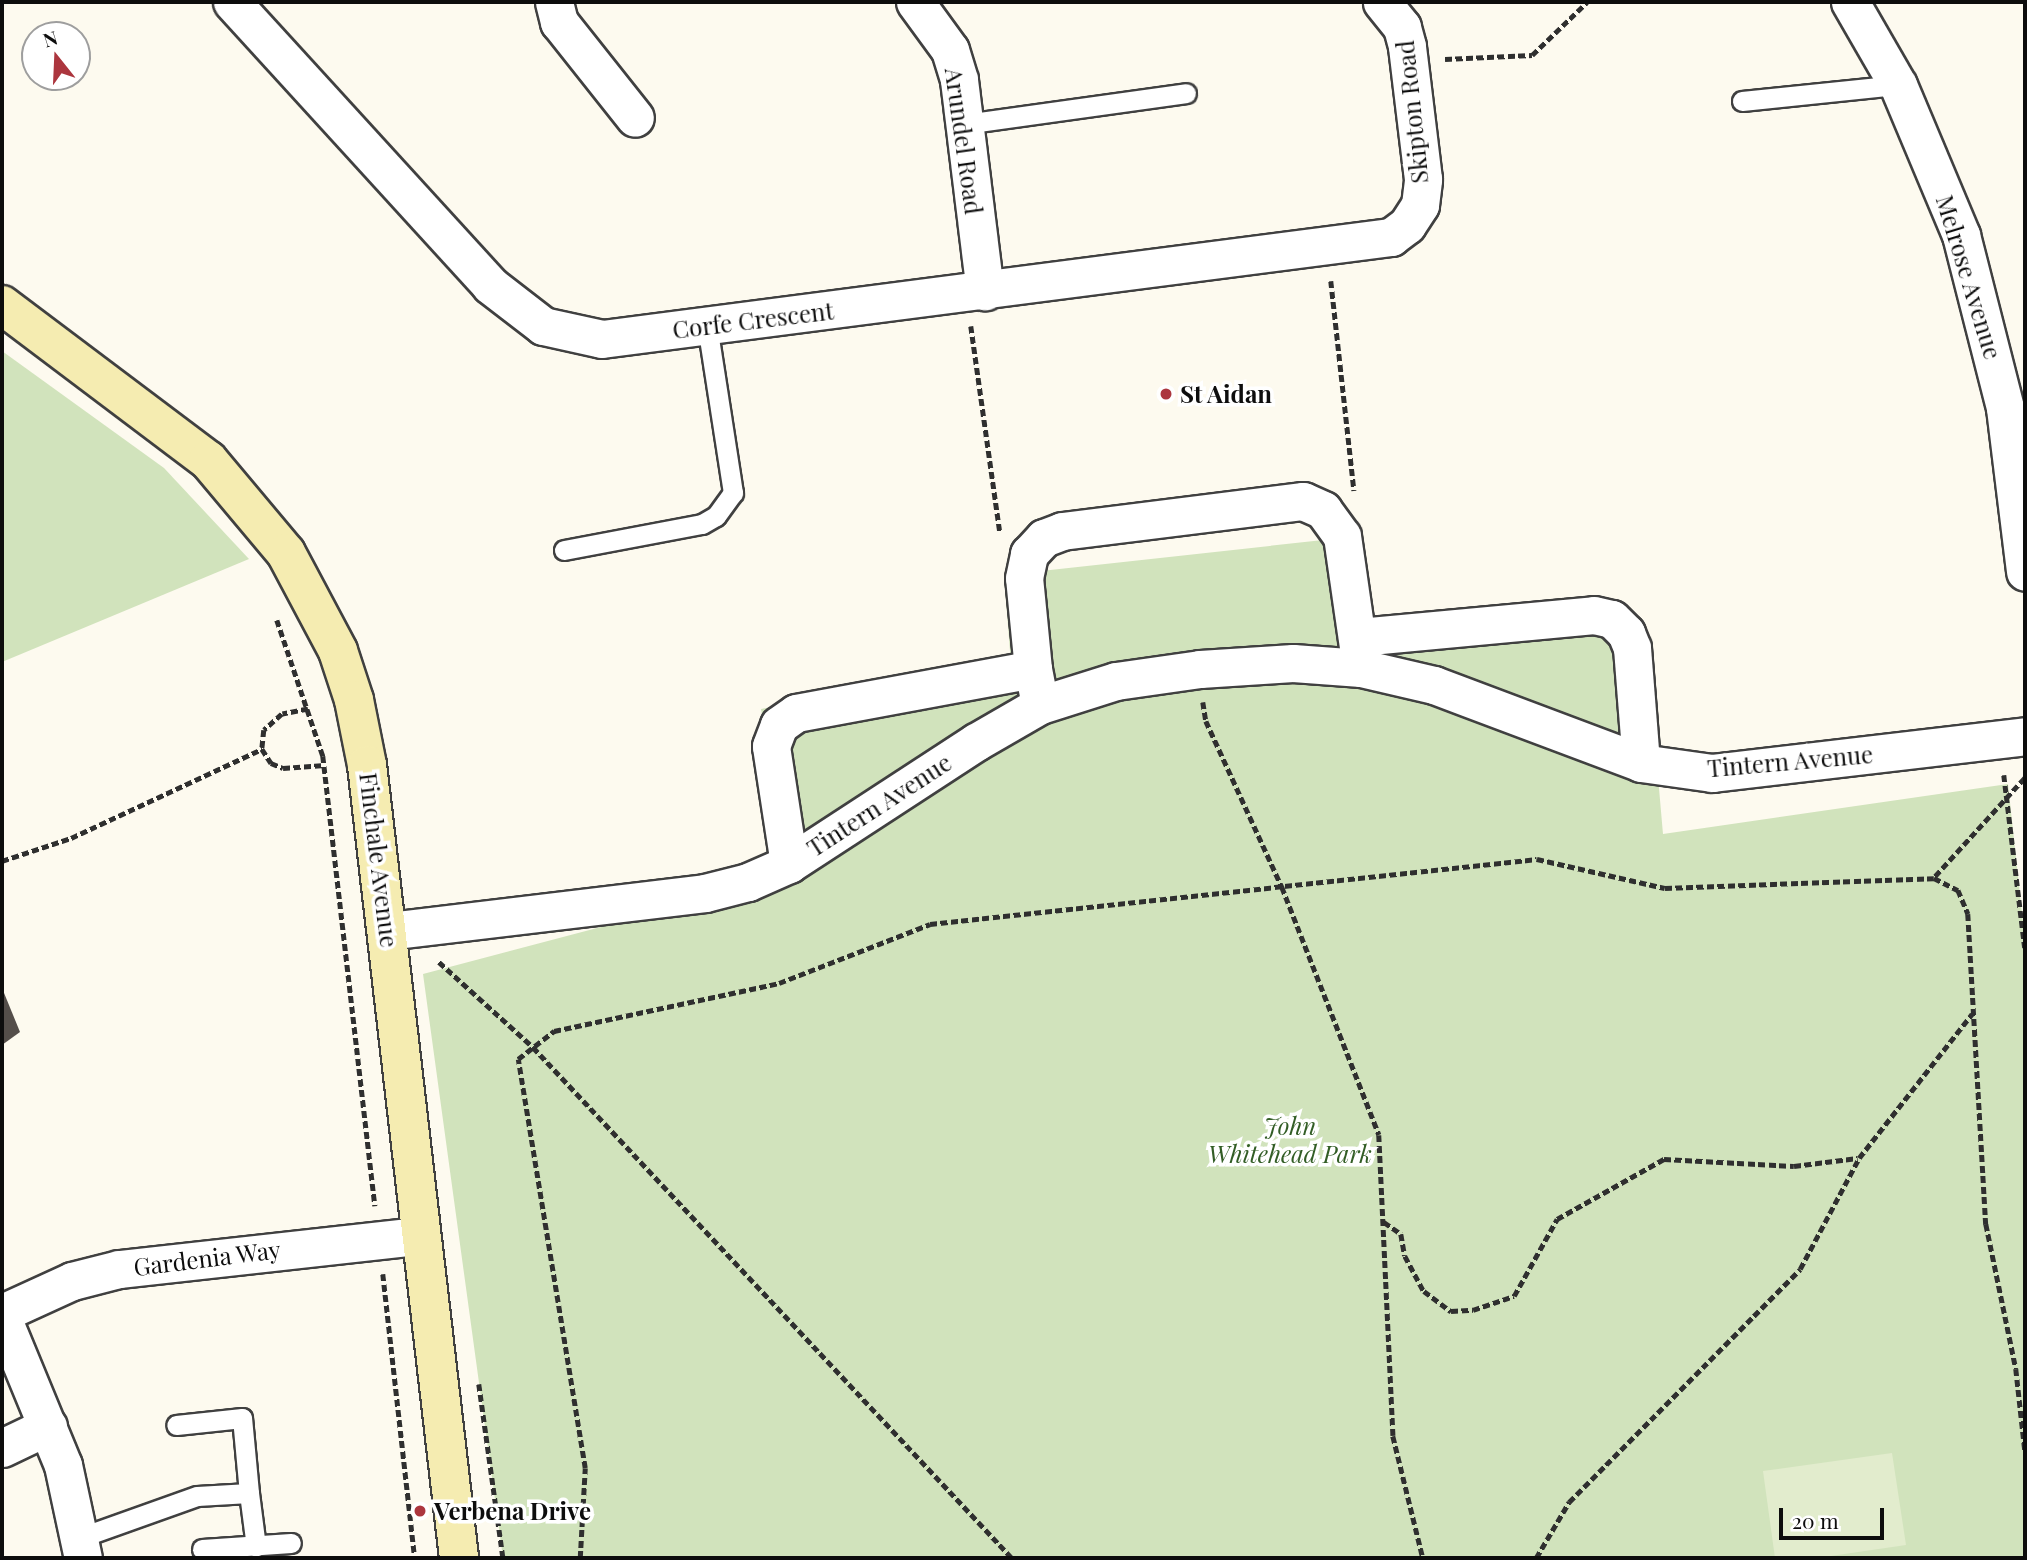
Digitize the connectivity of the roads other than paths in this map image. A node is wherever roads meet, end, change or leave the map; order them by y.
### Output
1 (232, 2) edge
2 (554, 2) edge
3 (915, 2) edge
4 (1382, 2) edge
5 (1850, 2) edge
6 (1898, 85) junction
7 (1186, 93) dead end
8 (1742, 101) dead end
9 (635, 118) dead end
10 (964, 124) junction
11 (1407, 225) joint
12 (976, 293) junction
13 (2, 306) edge
14 (707, 326) junction
15 (2015, 406) edge
16 (564, 550) dead end
17 (2025, 572) edge
18 (1360, 653) junction
19 (1033, 669) junction
20 (1040, 705) junction
21 (2014, 749) edge
22 (1641, 762) junction
23 (789, 864) junction
24 (388, 931) junction
25 (419, 1236) junction
26 (2, 1315) edge
27 (176, 1425) dead end
28 (48, 1426) junction
29 (2, 1448) edge
30 (249, 1493) junction
31 (291, 1543) dead end
32 (256, 1547) junction
33 (81, 1548) edge
34 (202, 1549) dead end
35 (459, 1558) edge

1 - 14 street, Corfe Crescent
2 - 9 street
3 - 10 street, Arundel Road
4 - 11 street, Skipton Road
5 - 6 street, Melrose Avenue
6 - 8 lane
6 - 15 street, Melrose Avenue
7 - 10 lane
10 - 12 street, Arundel Road
11 - 12 street, Corfe Crescent
12 - 14 street, Corfe Crescent
13 - 24 street, Finchale Avenue
14 - 16 lane
15 - 17 street, Melrose Avenue
18 - 19 street
18 - 20 street, Tintern Avenue
18 - 22 street, Tintern Avenue
18 - 22 street
19 - 20 street
19 - 23 street
20 - 23 street, Tintern Avenue
21 - 22 street, Tintern Avenue
23 - 24 street, Tintern Avenue
24 - 25 street, Finchale Avenue
25 - 26 street, Gardenia Way
25 - 35 street, Finchale Avenue
26 - 28 street, Gardenia Way
27 - 30 lane
28 - 29 street
28 - 33 street, Gardenia Way
30 - 32 lane
30 - 33 lane
31 - 32 lane
32 - 34 lane

